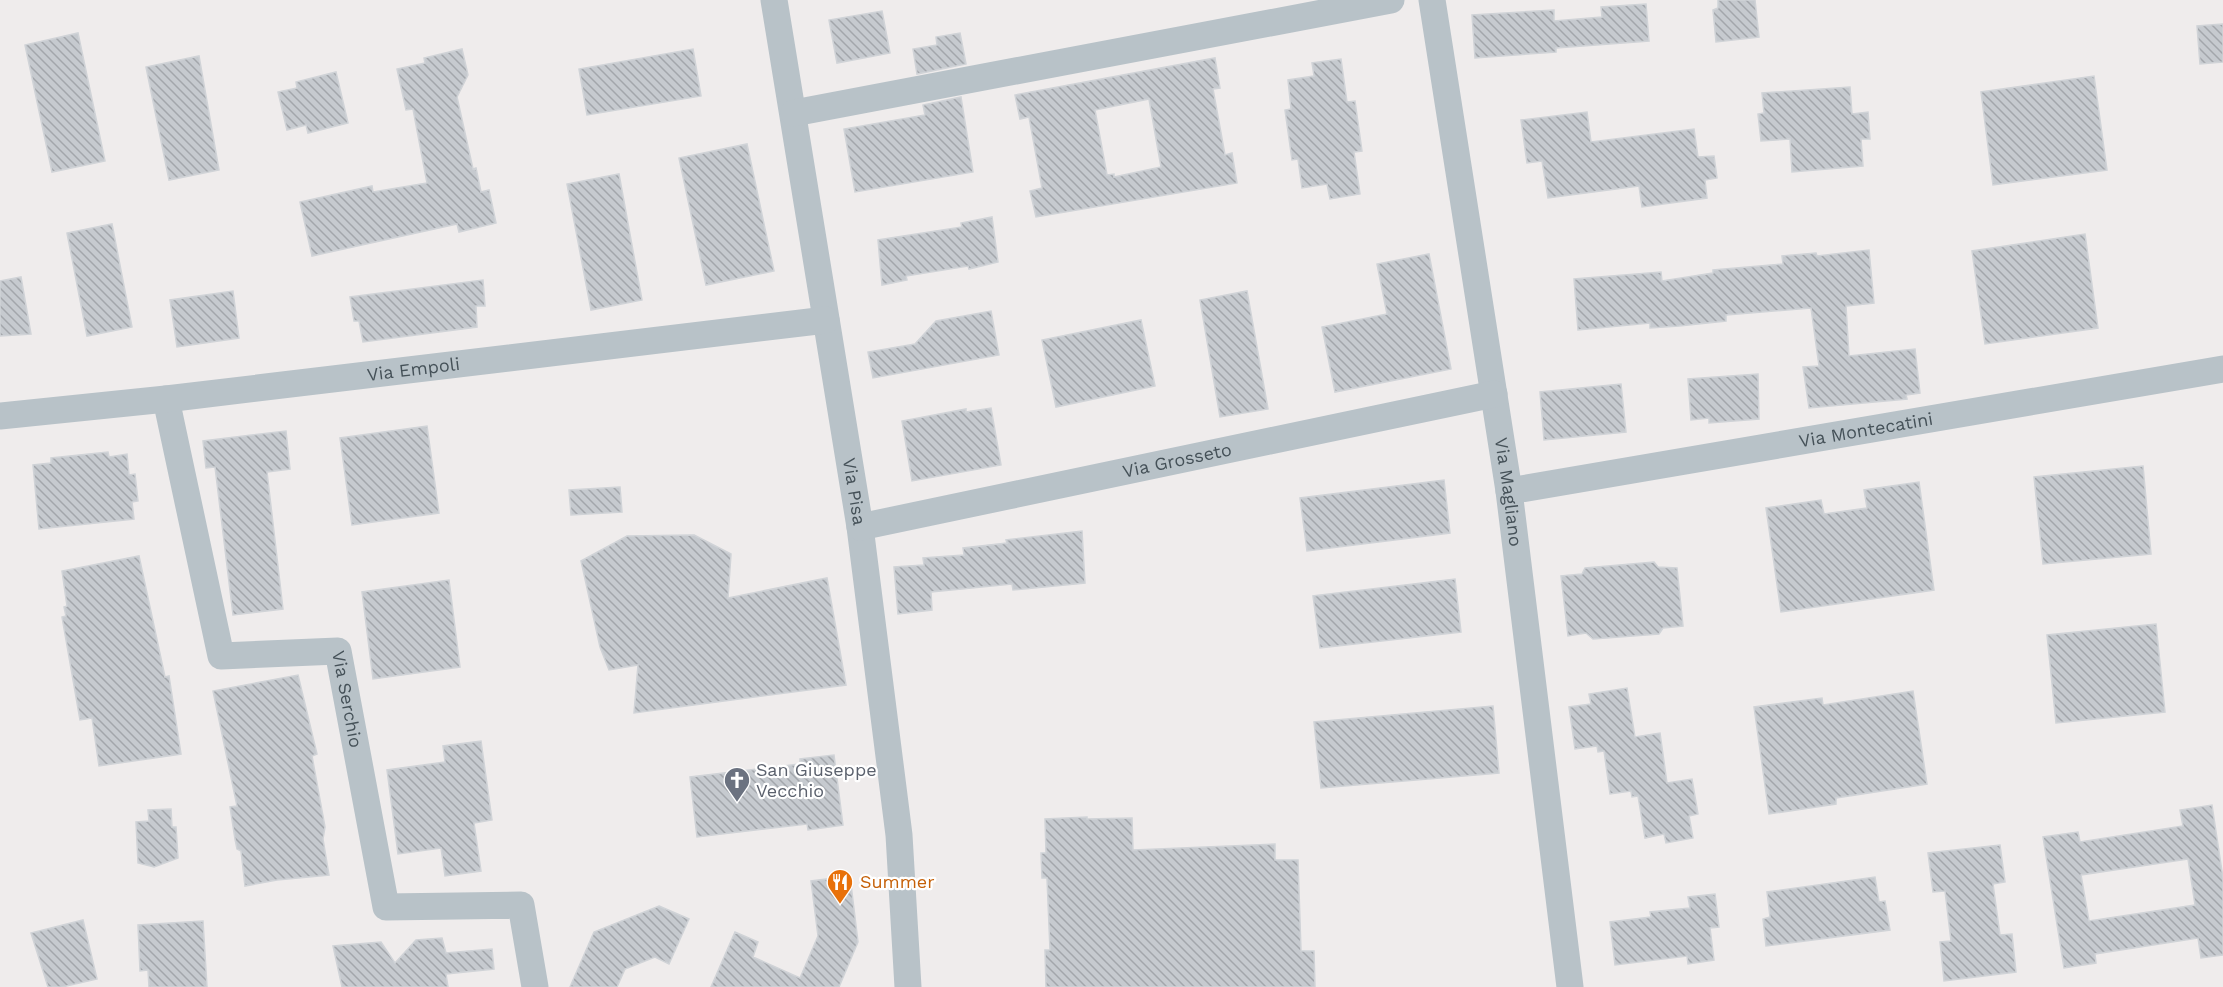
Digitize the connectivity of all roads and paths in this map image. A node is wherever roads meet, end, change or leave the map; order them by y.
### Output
1 (774, 0) edge
2 (1391, 0) edge
3 (1432, 0) edge
4 (794, 113) junction
5 (826, 321) junction
6 (2223, 369) edge
7 (1494, 394) junction
8 (166, 399) junction
9 (0, 416) edge
10 (1509, 491) junction
11 (860, 528) junction
12 (535, 987) edge
13 (908, 987) edge
14 (1570, 987) edge

1 - 4 street, Via Pisa
2 - 4 street
3 - 7 street, Via Magliano
4 - 5 street, Via Pisa
5 - 8 street, Via Empoli
5 - 11 street, Via Pisa
6 - 10 street, Via Montecatini
7 - 10 street, Via Magliano
7 - 11 street, Via Grosseto
8 - 9 street, Via Empoli
8 - 12 street, Via Serchio
10 - 14 street, Via Magliano
11 - 13 street, Via Pisa

